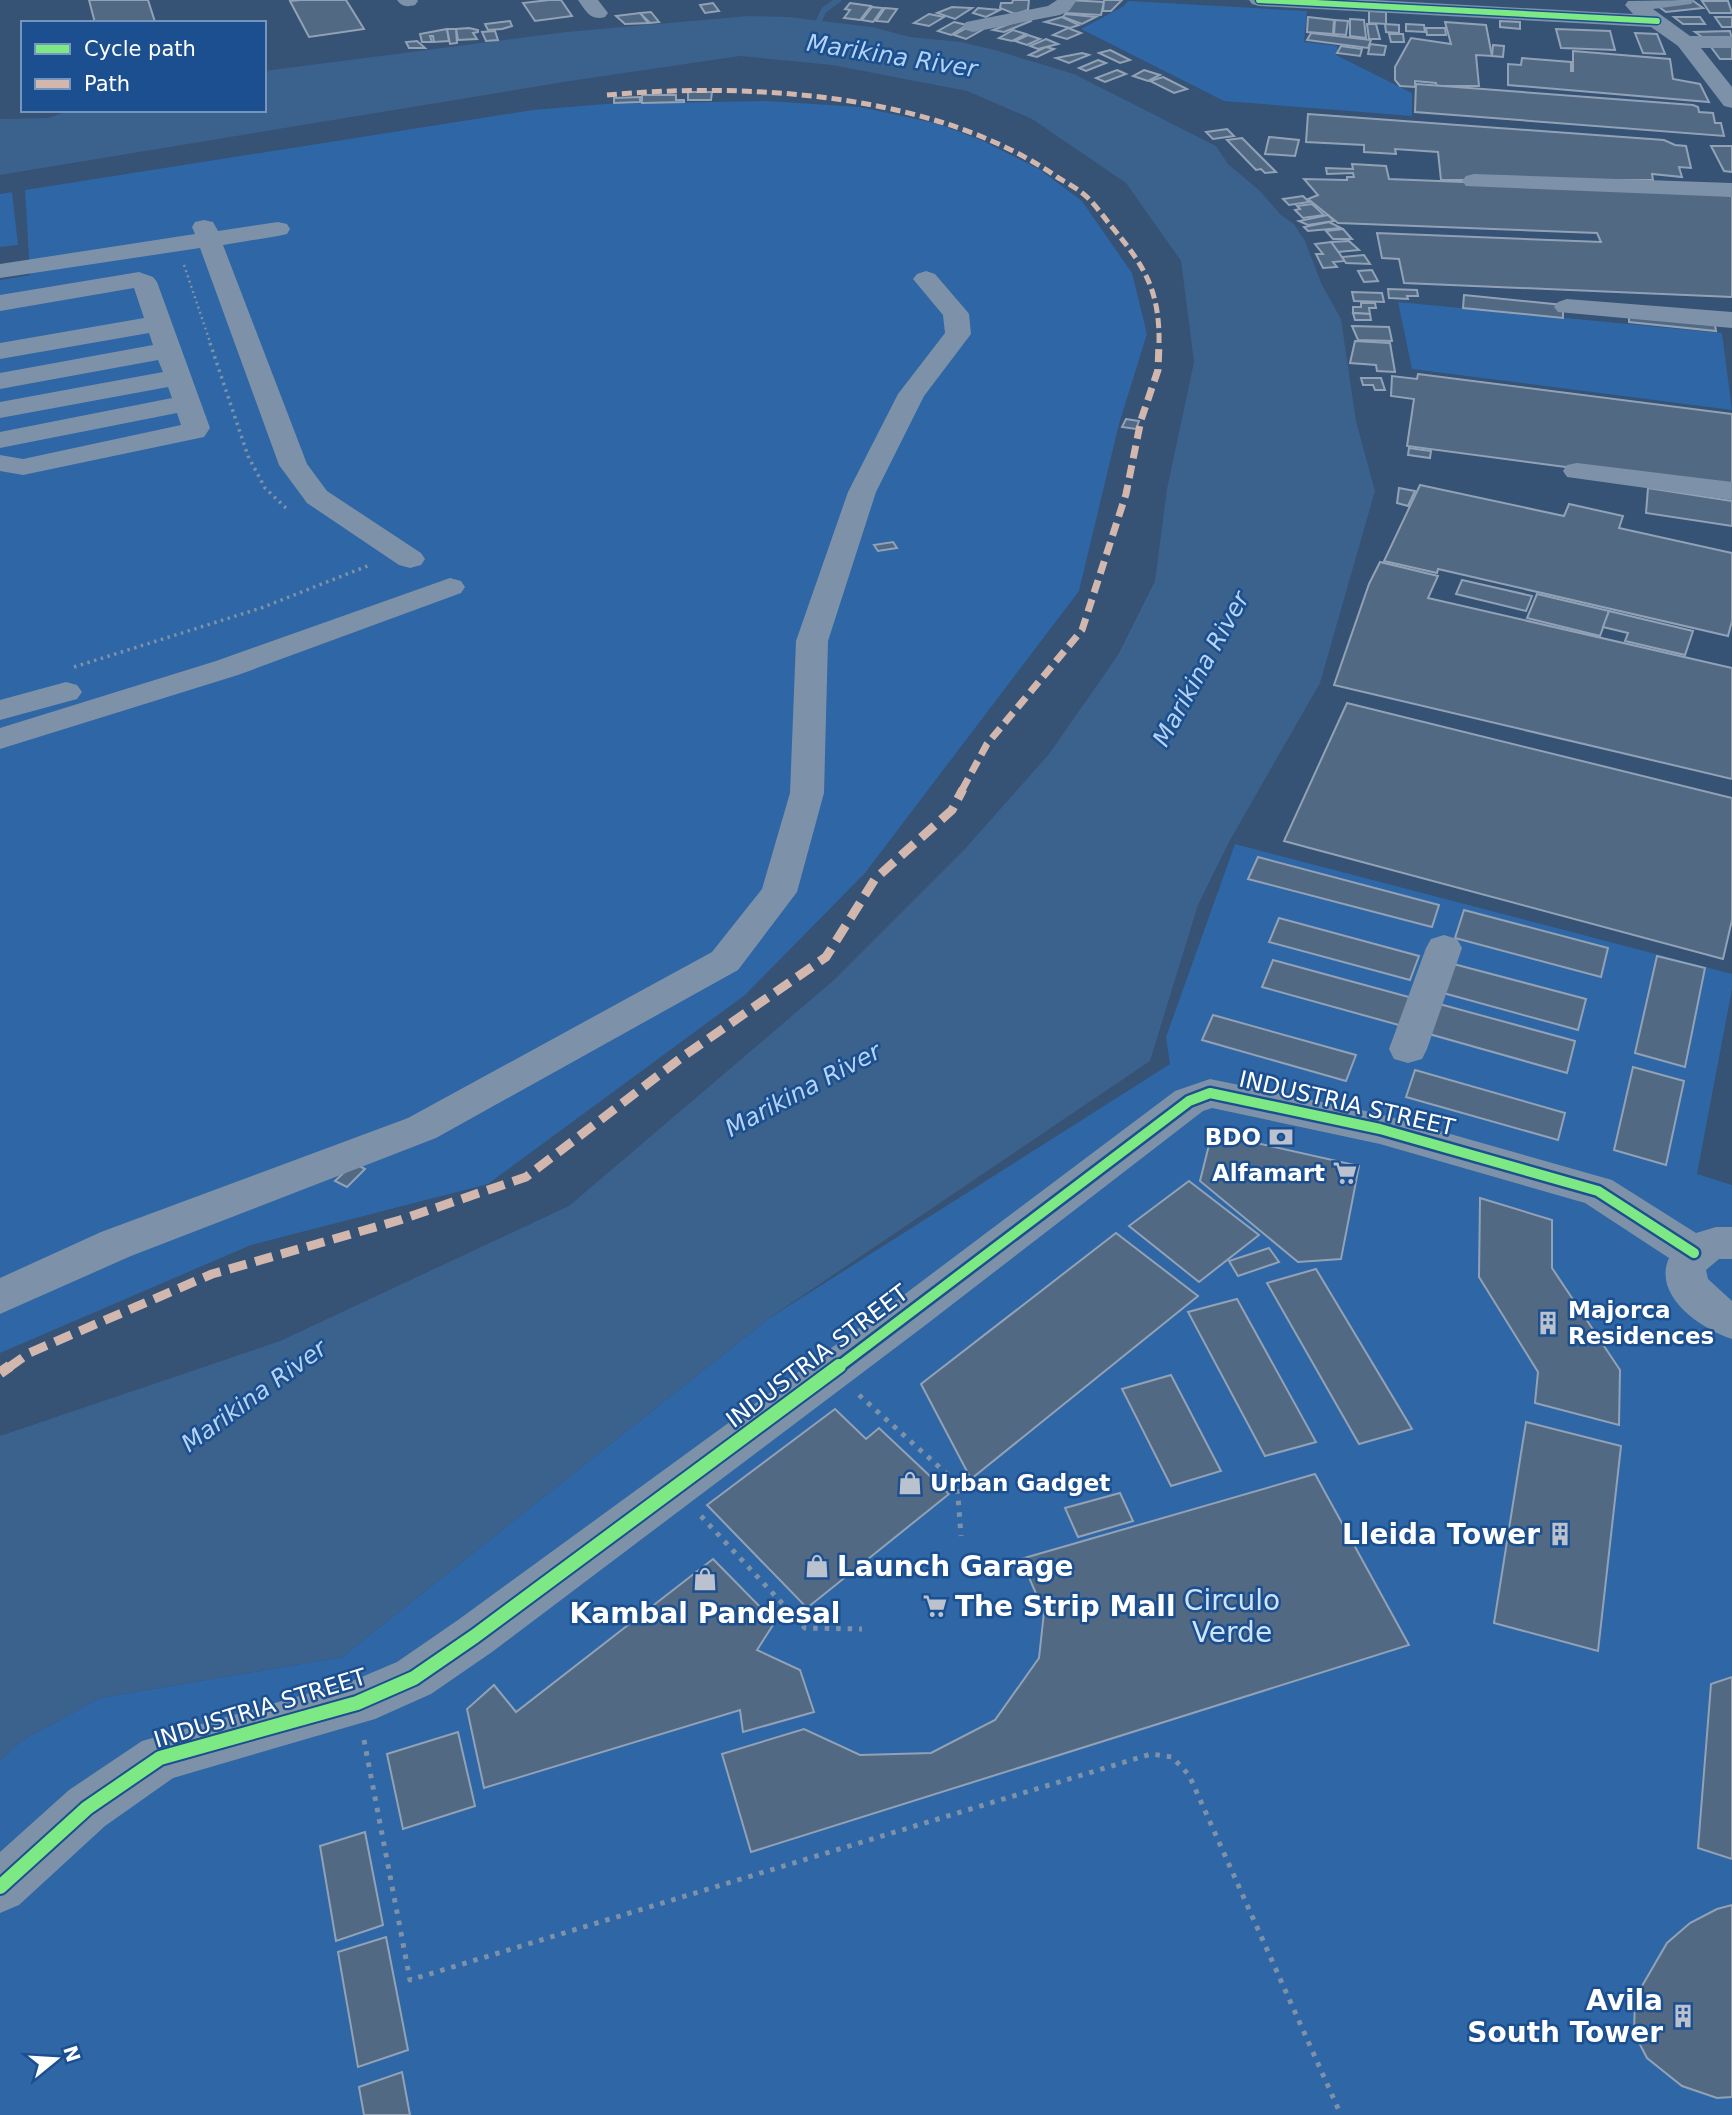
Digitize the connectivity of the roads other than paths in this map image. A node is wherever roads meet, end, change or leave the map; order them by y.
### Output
1 (1067, 0) edge
2 (1259, 0) edge
3 (1684, 0) edge
4 (1631, 3) edge
5 (1657, 21) junction
6 (973, 26) dead end
7 (1685, 42) junction
8 (1732, 43) edge
9 (1732, 100) edge
10 (1474, 181) dead end
11 (1732, 190) edge
12 (275, 223) dead end
13 (206, 233) junction
14 (0, 258) edge
15 (0, 271) edge
16 (926, 279) dead end
17 (151, 295) junction
18 (0, 303) edge
19 (1567, 307) dead end
20 (1732, 320) edge
21 (0, 323) edge
22 (157, 324) junction
23 (168, 350) junction
24 (0, 351) edge
25 (0, 381) edge
26 (183, 390) junction
27 (0, 410) edge
28 (0, 440) edge
29 (0, 463) edge
30 (1577, 471) dead end
31 (1732, 491) edge
32 (422, 567) junction
33 (0, 710) edge
34 (0, 739) edge
35 (1444, 948) dead end
36 (1408, 1049) dead end
37 (1721, 1238) edge
38 (0, 1297) edge
39 (1732, 1322) edge
40 (0, 1887) edge

1 - 6 street
2 - 5 street
3 - 4 street
4 - 5 street
5 - 7 street
7 - 8 street
7 - 9 street
10 - 11 street
12 - 13 street
13 - 14 street
13 - 15 street
13 - 32 street
16 - 38 street
17 - 18 street
17 - 21 street
17 - 22 street
19 - 20 street
22 - 23 street
22 - 24 street
23 - 25 street
23 - 26 street
26 - 27 street
26 - 28 street
26 - 29 street
30 - 31 street
32 - 33 street
32 - 34 street
35 - 36 street
37 - 39 street
37 - 40 street, INDUSTRIA STREET

